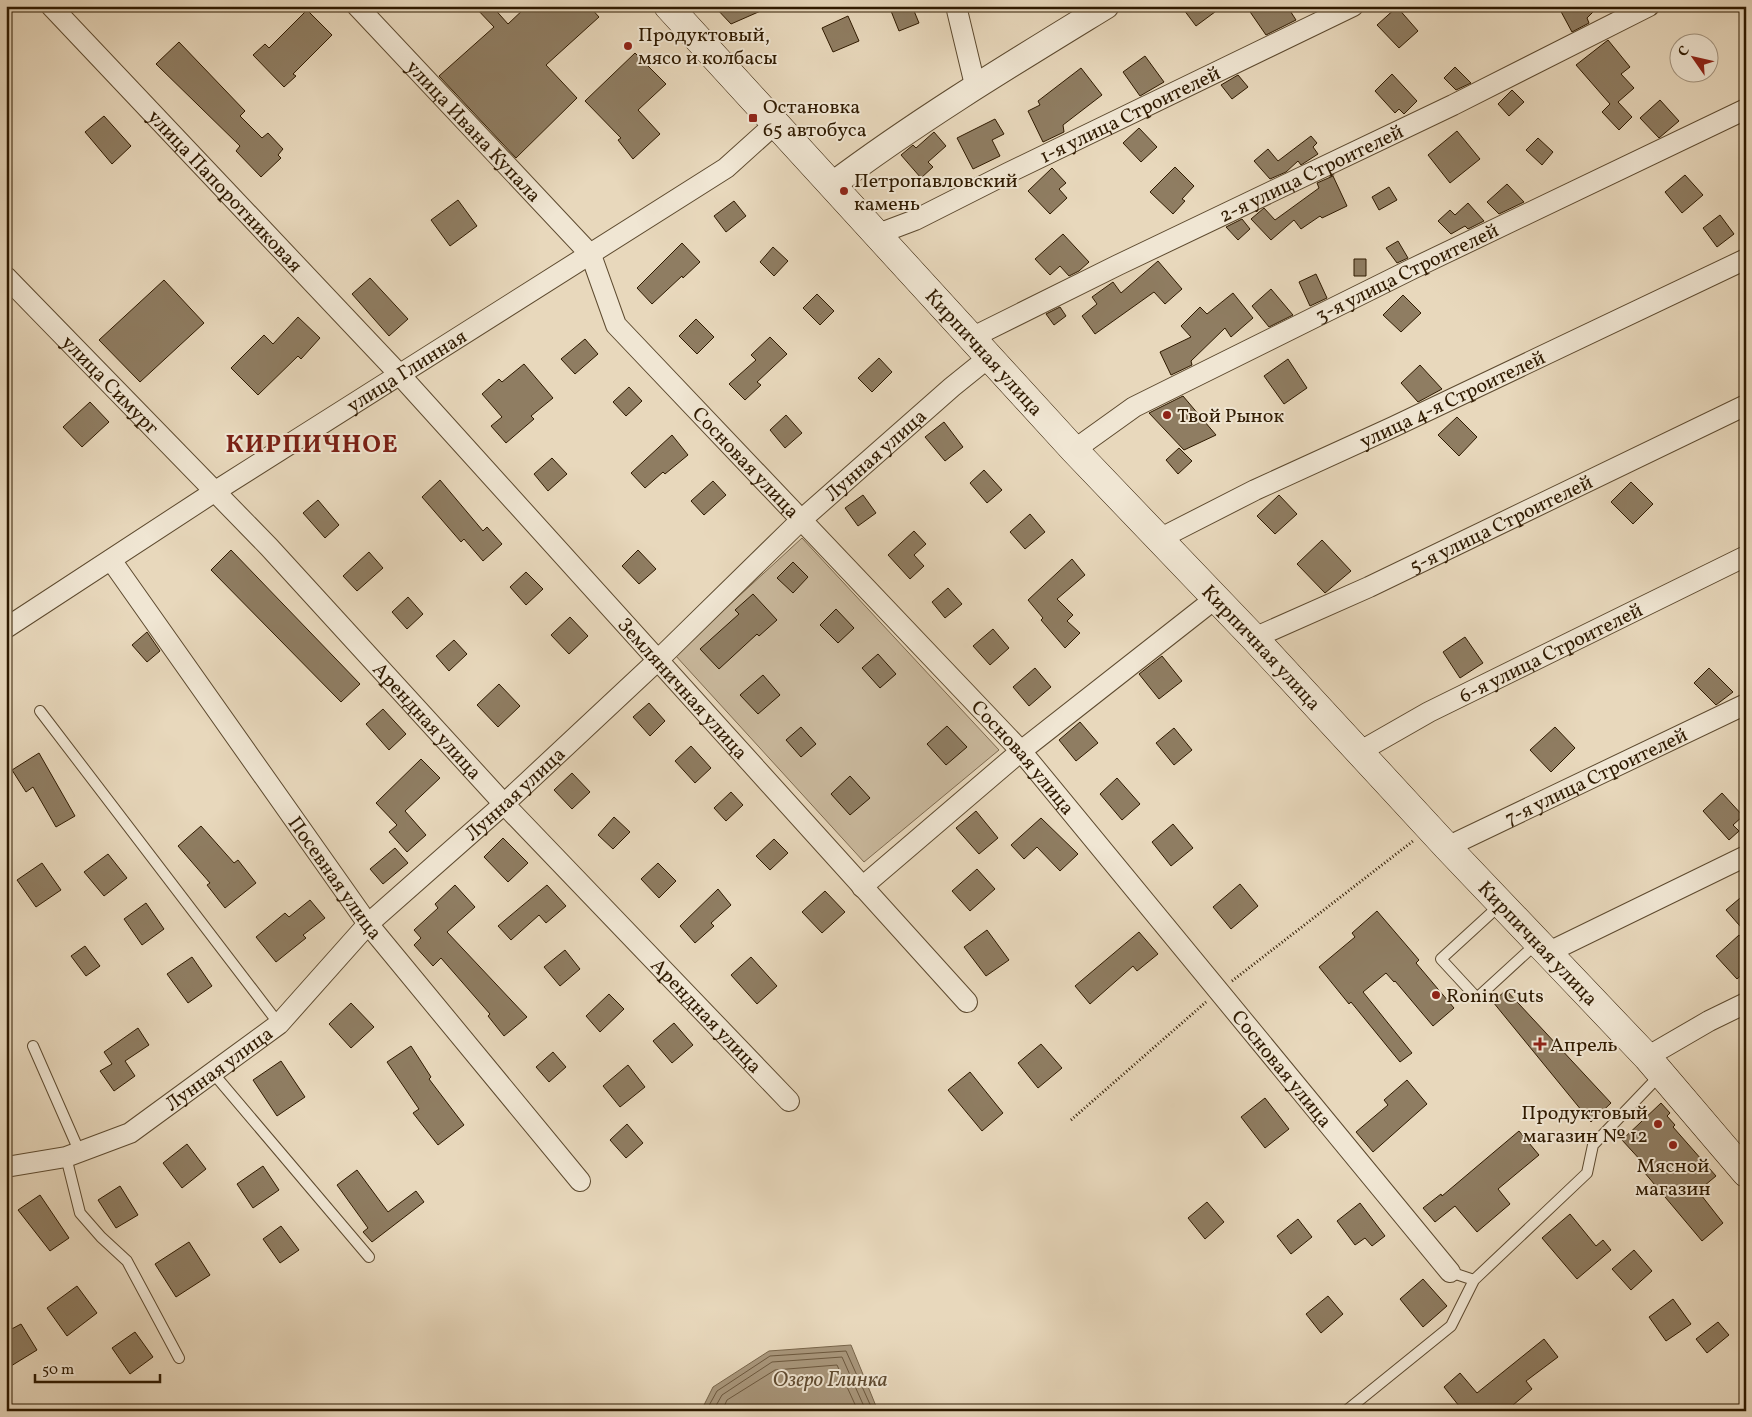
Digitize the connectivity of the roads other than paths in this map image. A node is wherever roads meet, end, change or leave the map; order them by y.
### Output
1 (50, 6) edge
2 (357, 6) edge
3 (668, 6) edge
4 (1106, 6) edge
5 (1353, 6) edge
6 (1649, 6) edge
7 (959, 7) edge
8 (975, 86) junction
9 (1746, 109) edge
10 (776, 123) junction
11 (832, 186) junction
12 (878, 234) junction
13 (591, 255) junction
14 (1746, 259) edge
15 (6, 277) edge
16 (980, 348) junction
17 (400, 375) junction
18 (1746, 405) edge
19 (1074, 450) junction
20 (214, 492) junction
21 (800, 521) junction
22 (1159, 539) junction
23 (1746, 556) edge
24 (111, 560) junction
25 (1216, 598) junction
26 (7, 625) edge
27 (1254, 638) junction
28 (657, 661) junction
29 (1746, 704) edge
30 (40, 712) dead end
31 (1021, 751) junction
32 (1359, 752) junction
33 (504, 804) junction
34 (1438, 838) junction
35 (1746, 856) edge
36 (862, 887) junction
37 (1501, 904) junction
38 (368, 924) junction
39 (1542, 948) junction
40 (967, 1002) dead end
41 (1746, 1002) edge
42 (280, 1024) junction
43 (33, 1046) dead end
44 (1654, 1066) junction
45 (213, 1072) junction
46 (789, 1101) dead end
47 (73, 1155) junction
48 (1740, 1159) edge
49 (6, 1167) edge
50 (580, 1181) dead end
51 (369, 1257) dead end
52 (1450, 1272) joint
53 (1474, 1280) junction
54 (179, 1358) dead end
55 (1346, 1411) edge

1 - 17 street, улица Папоротниковая
2 - 13 street, улица Ивана Купала
3 - 10 main road, Кирпичная улица
4 - 8 street
5 - 12 street, 1-я улица Строителей
6 - 16 street, 2-я улица Строителей
7 - 8 street
8 - 11 street
9 - 19 street, 3-я улица Строителей
10 - 11 main road, Кирпичная улица
10 - 13 street, улица Глинная
11 - 12 main road, Кирпичная улица
12 - 16 main road, Кирпичная улица
13 - 17 street, улица Глинная
13 - 21 street, Сосновая улица
14 - 22 street, улица 4-я Строителей
15 - 20 street, улица Симург
16 - 19 main road, Кирпичная улица
16 - 21 street, Лунная улица
17 - 20 street, улица Глинная
17 - 28 street, Земляничная улица
18 - 27 street, 5-я улица Строителей
19 - 22 main road, Кирпичная улица
20 - 24 street, улица Глинная
20 - 33 street, Арендная улица
21 - 28 street, Лунная улица
21 - 31 street, Сосновая улица
22 - 25 main road, Кирпичная улица
23 - 32 street, 6-я улица Строителей
24 - 26 street, улица Глинная
24 - 38 street, Посевная улица
25 - 27 main road, Кирпичная улица
25 - 31 street
27 - 32 main road, Кирпичная улица
28 - 33 street, Лунная улица
28 - 36 street, Земляничная улица
29 - 34 street, 7-я улица Строителей
30 - 42 lane
31 - 36 street
31 - 52 street, Сосновая улица
32 - 34 main road, Кирпичная улица
33 - 38 street, Лунная улица
33 - 46 street, Арендная улица
34 - 37 main road, Кирпичная улица
35 - 39 street
36 - 40 street, Земляничная улица
37 - 39 main road, Кирпичная улица
37 - 39 lane
38 - 42 street, Лунная улица
38 - 50 street, Посевная улица
39 - 44 main road, Кирпичная улица
41 - 44 street
42 - 45 street, Лунная улица
43 - 47 lane
44 - 48 main road, Кирпичная улица
44 - 53 lane
45 - 47 street, Лунная улица
45 - 51 lane
47 - 49 street, Лунная улица
47 - 54 lane
52 - 53 lane
53 - 55 lane

